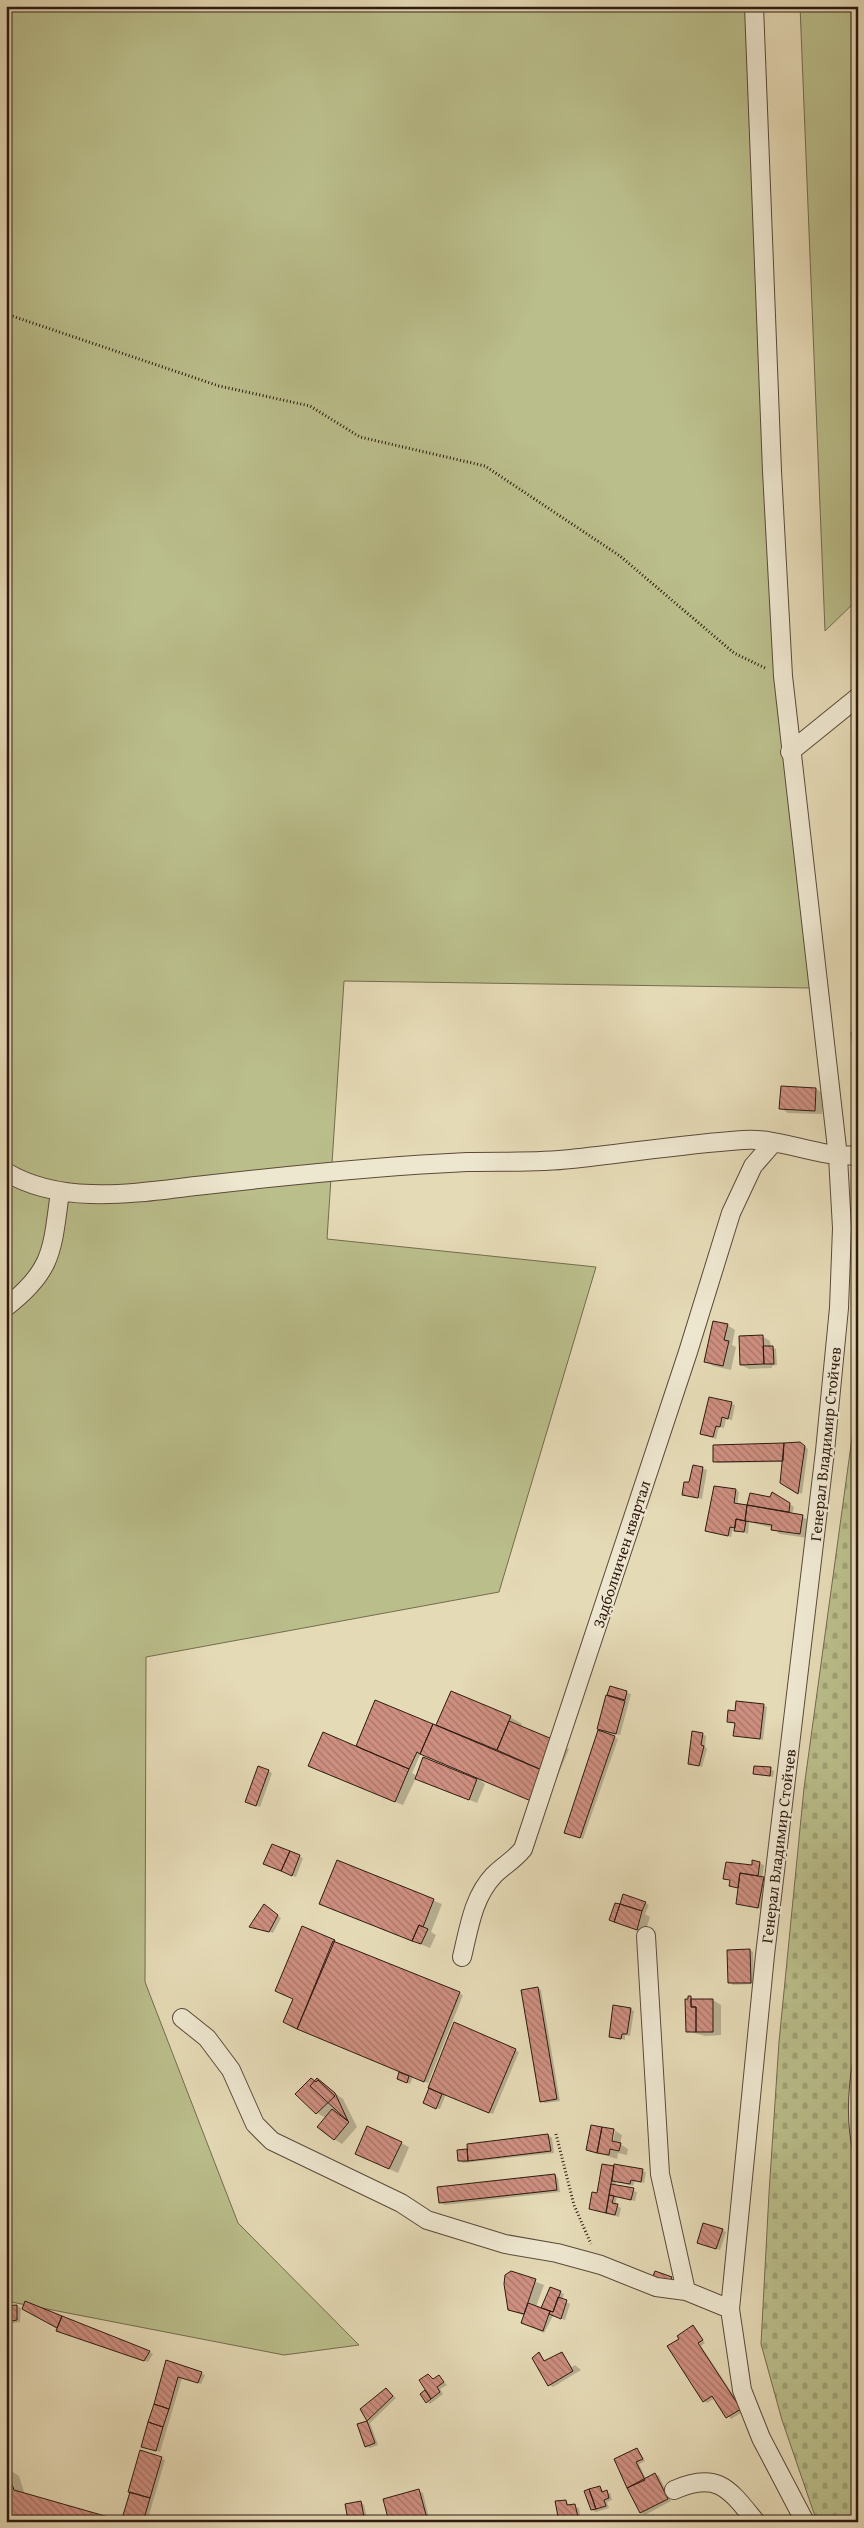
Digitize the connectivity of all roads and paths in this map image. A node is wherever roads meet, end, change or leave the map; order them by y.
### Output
1 (754, 6) edge
2 (6, 314) edge
3 (783, 676) junction
4 (858, 697) edge
5 (790, 752) junction
6 (772, 1143) junction
7 (858, 1155) edge
8 (838, 1156) junction
9 (6, 1172) edge
10 (60, 1192) junction
11 (6, 1307) edge
12 (646, 1936) dead end
13 (462, 1957) dead end
14 (182, 2018) dead end
15 (858, 2060) edge
16 (556, 2134) dead end
17 (858, 2151) edge
18 (601, 2265) junction
19 (686, 2291) junction
20 (730, 2309) junction
21 (674, 2490) dead end
22 (756, 2522) edge
23 (805, 2522) edge

1 - 3 street, Генерал Владимир Стойчев
2 - 3 path
3 - 5 street, Генерал Владимир Стойчев
4 - 5 street
5 - 8 street, Генерал Владимир Стойчев
6 - 8 street
6 - 10 street
6 - 13 street, Задболничен квартал
7 - 8 street
8 - 20 street, Генерал Владимир Стойчев
9 - 10 street
10 - 11 street
12 - 19 street
14 - 18 street
15 - 17 lane
16 - 18 path
18 - 19 street
19 - 20 street
20 - 23 street, Генерал Владимир Стойчев
21 - 22 street

